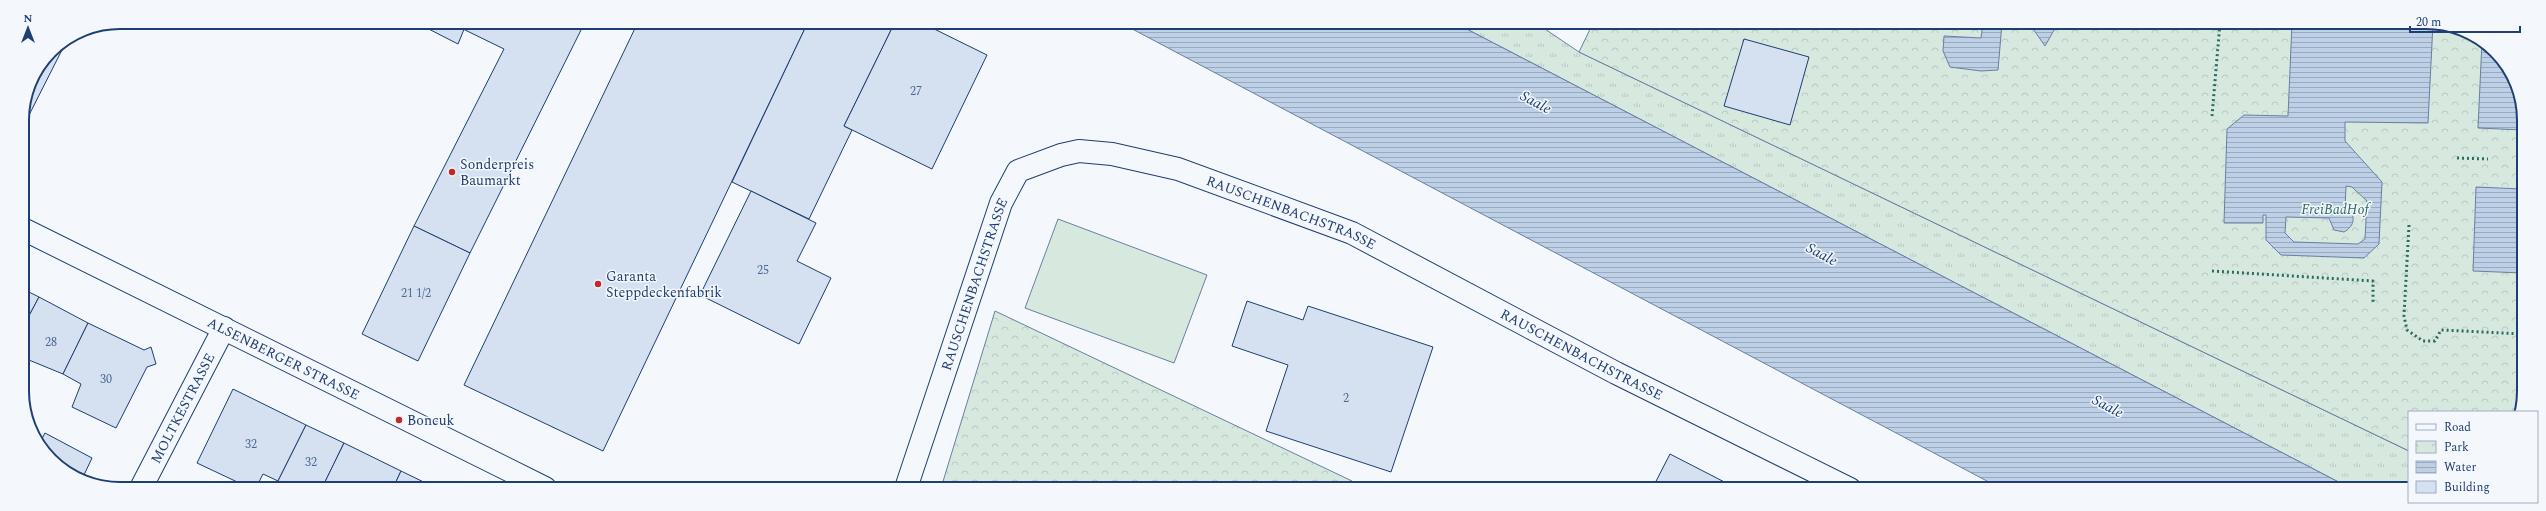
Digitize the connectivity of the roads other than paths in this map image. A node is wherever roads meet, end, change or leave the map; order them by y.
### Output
1 (29, 231) edge
2 (224, 328) junction
3 (143, 482) edge
4 (533, 482) edge
5 (908, 482) edge
6 (1836, 482) edge

1 - 2 street, ALSENBERGER STRASSE
2 - 3 street, MOLTKESTRASSE
2 - 4 street, ALSENBERGER STRASSE
5 - 6 street, RAUSCHENBACHSTRASSE

